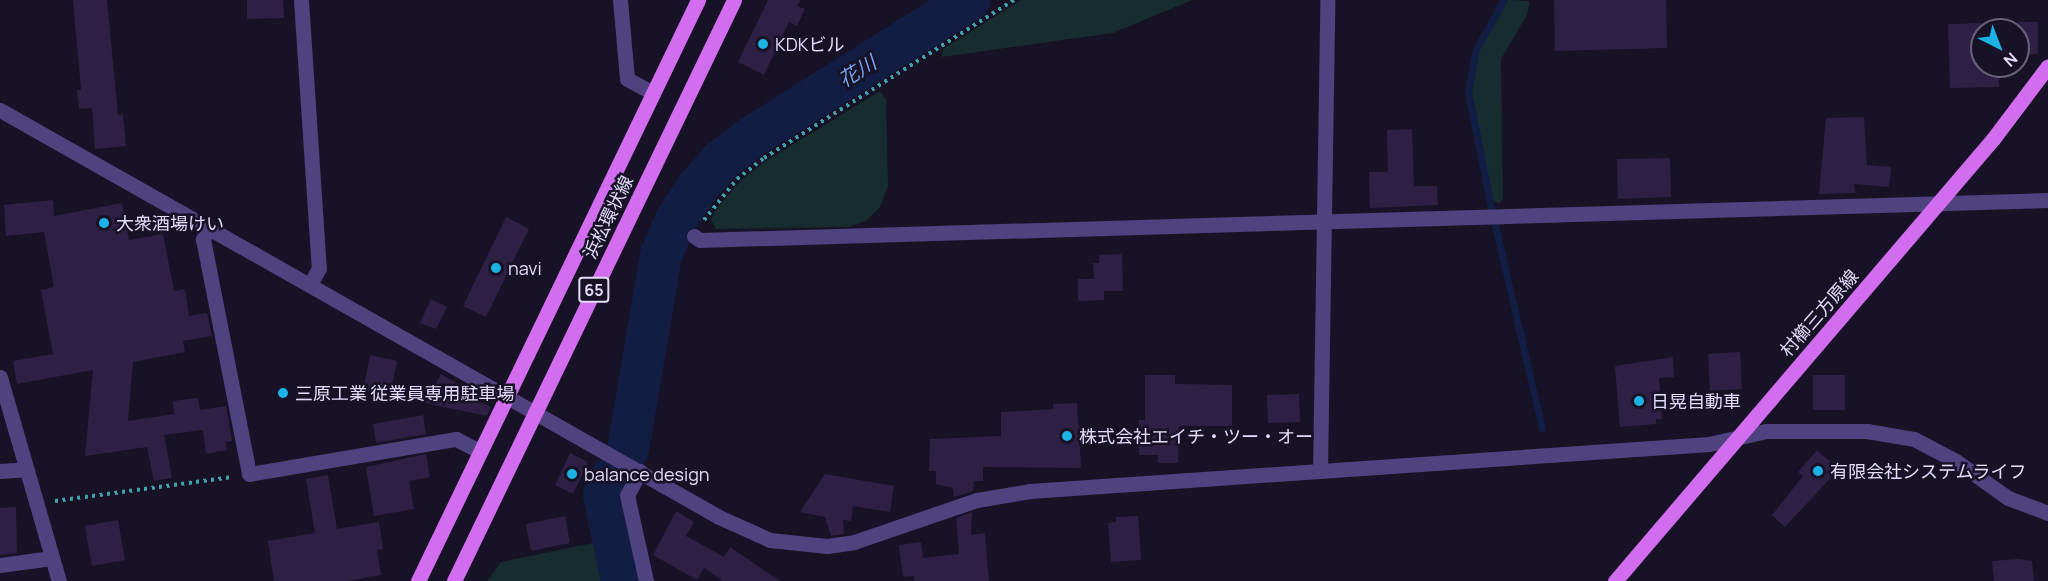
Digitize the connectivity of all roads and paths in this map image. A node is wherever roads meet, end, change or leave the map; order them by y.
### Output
1 (302, 0) edge
2 (620, 0) edge
3 (698, 0) edge
4 (734, 0) edge
5 (1014, 0) edge
6 (1327, 0) edge
7 (2048, 66) edge
8 (653, 93) junction
9 (0, 110) edge
10 (2048, 200) edge
11 (1939, 203) junction
12 (1324, 221) junction
13 (209, 228) junction
14 (694, 236) joint
15 (310, 285) junction
16 (0, 376) edge
17 (507, 397) junction
18 (536, 413) junction
19 (1738, 437) junction
20 (480, 451) junction
21 (26, 469) junction
22 (0, 471) edge
23 (640, 471) junction
24 (1320, 471) junction
25 (249, 474) junction
26 (47, 501) dead end
27 (2048, 513) edge
28 (52, 558) junction
29 (0, 566) edge
30 (59, 581) edge
31 (418, 581) edge
32 (454, 581) edge
33 (646, 581) edge
34 (1615, 581) edge

1 - 15 street
2 - 8 street
3 - 8 main road, 浜松環状線 / 65
4 - 18 main road, 浜松環状線 / 65
5 - 14 path
6 - 12 street
7 - 11 main road, 村櫛三方原線
8 - 17 main road, 浜松環状線 / 65
9 - 13 street
10 - 11 street
11 - 12 street
11 - 19 main road, 村櫛三方原線
12 - 14 street
12 - 24 street
13 - 15 street
13 - 25 street
15 - 17 street
16 - 21 street
17 - 18 street
17 - 20 main road, 浜松環状線 / 65
18 - 23 street
18 - 32 main road, 浜松環状線 / 65
19 - 24 street
19 - 27 street
19 - 34 main road, 村櫛三方原線
20 - 25 street
20 - 31 main road, 浜松環状線 / 65
21 - 22 street
21 - 28 street
23 - 24 street
23 - 33 street
25 - 26 path
28 - 29 street
28 - 30 street

